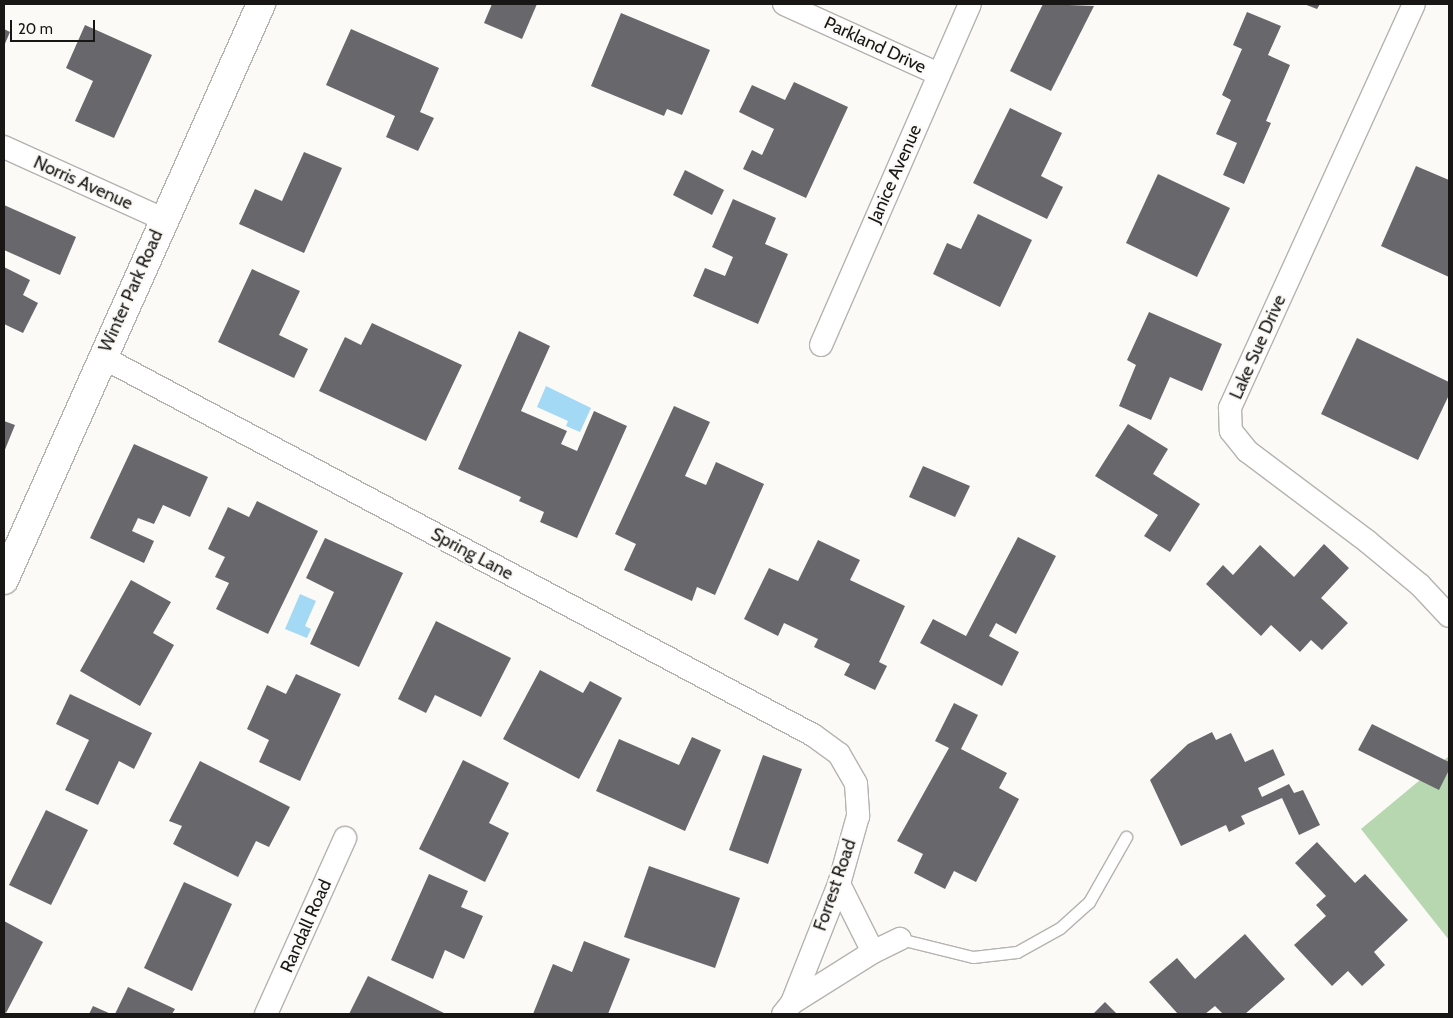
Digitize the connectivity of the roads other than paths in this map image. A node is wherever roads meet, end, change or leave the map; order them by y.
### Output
1 (261, 4) edge
2 (784, 4) edge
3 (970, 4) edge
4 (1414, 4) edge
5 (938, 74) junction
6 (4, 147) edge
7 (163, 219) junction
8 (820, 345) dead end
9 (102, 358) junction
10 (4, 580) edge
11 (1449, 616) edge
12 (839, 754) joint
13 (1126, 837) dead end
14 (345, 838) dead end
15 (839, 884) junction
16 (900, 939) joint
17 (873, 952) junction
18 (787, 1008) edge
19 (266, 1014) edge

1 - 7 street, Winter Park Road
2 - 5 street, Parkland Drive
3 - 5 street, Janice Avenue
4 - 11 street, Lake Sue Drive
5 - 8 street, Janice Avenue
6 - 7 street, Norris Avenue
7 - 9 street, Winter Park Road
9 - 10 street, Winter Park Road
9 - 12 street, Spring Lane
12 - 15 street, Forrest Road
13 - 16 lane
14 - 19 street, Randall Road
15 - 17 street
15 - 18 street, Forrest Road
16 - 17 street
17 - 18 street

